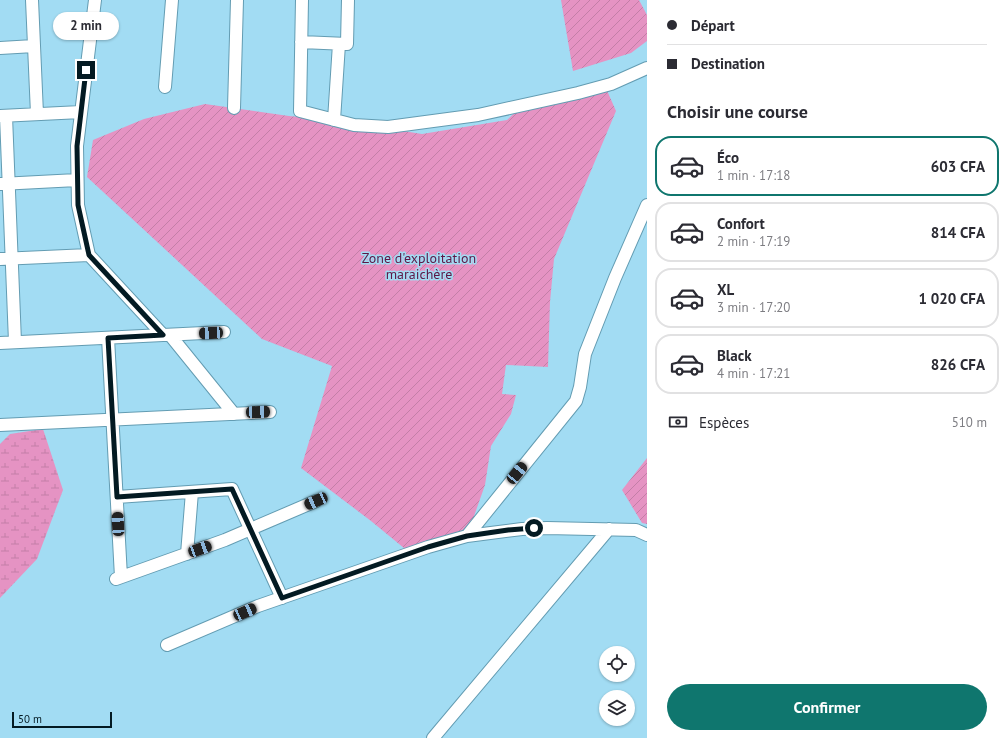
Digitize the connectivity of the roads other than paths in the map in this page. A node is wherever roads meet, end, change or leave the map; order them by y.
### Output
1 (32, 0) edge
2 (95, 0) edge
3 (172, 0) edge
4 (237, 0) edge
5 (302, 0) edge
6 (348, 0) edge
7 (301, 42) junction
8 (340, 44) junction
9 (34, 46) junction
10 (0, 48) edge
11 (647, 68) edge
12 (165, 87) dead end
13 (234, 108) dead end
14 (81, 112) junction
15 (37, 114) junction
16 (3, 116) edge
17 (334, 120) junction
18 (77, 180) junction
19 (4, 184) edge
20 (647, 205) edge
21 (89, 255) junction
22 (6, 259) edge
23 (224, 332) dead end
24 (166, 335) junction
25 (108, 338) junction
26 (14, 342) junction
27 (0, 343) edge
28 (270, 412) dead end
29 (234, 414) junction
30 (112, 420) junction
31 (0, 425) edge
32 (192, 492) junction
33 (117, 497) junction
34 (316, 501) dead end
35 (250, 529) junction
36 (609, 529) junction
37 (647, 535) edge
38 (467, 536) junction
39 (187, 554) junction
40 (282, 598) junction
41 (167, 645) dead end
42 (433, 738) edge

1 - 9 street
2 - 14 street
3 - 12 street
4 - 13 street
5 - 7 street
6 - 8 street
7 - 8 street
7 - 17 street
8 - 17 street
9 - 10 street
9 - 15 street
11 - 17 street
14 - 15 street
14 - 18 street
15 - 16 street
16 - 19 street
18 - 19 street
18 - 21 street
19 - 22 street
20 - 38 street
21 - 22 street
21 - 24 street
22 - 26 street
23 - 24 street
24 - 25 street
24 - 29 street
25 - 26 street
25 - 30 street
26 - 27 street
28 - 29 street
29 - 30 street
30 - 31 street
30 - 33 street
32 - 33 street
32 - 35 street
32 - 39 street
33 - 39 street
34 - 35 street
35 - 39 street
35 - 40 street
36 - 37 street
36 - 38 street
36 - 42 street
38 - 40 street
40 - 41 street

